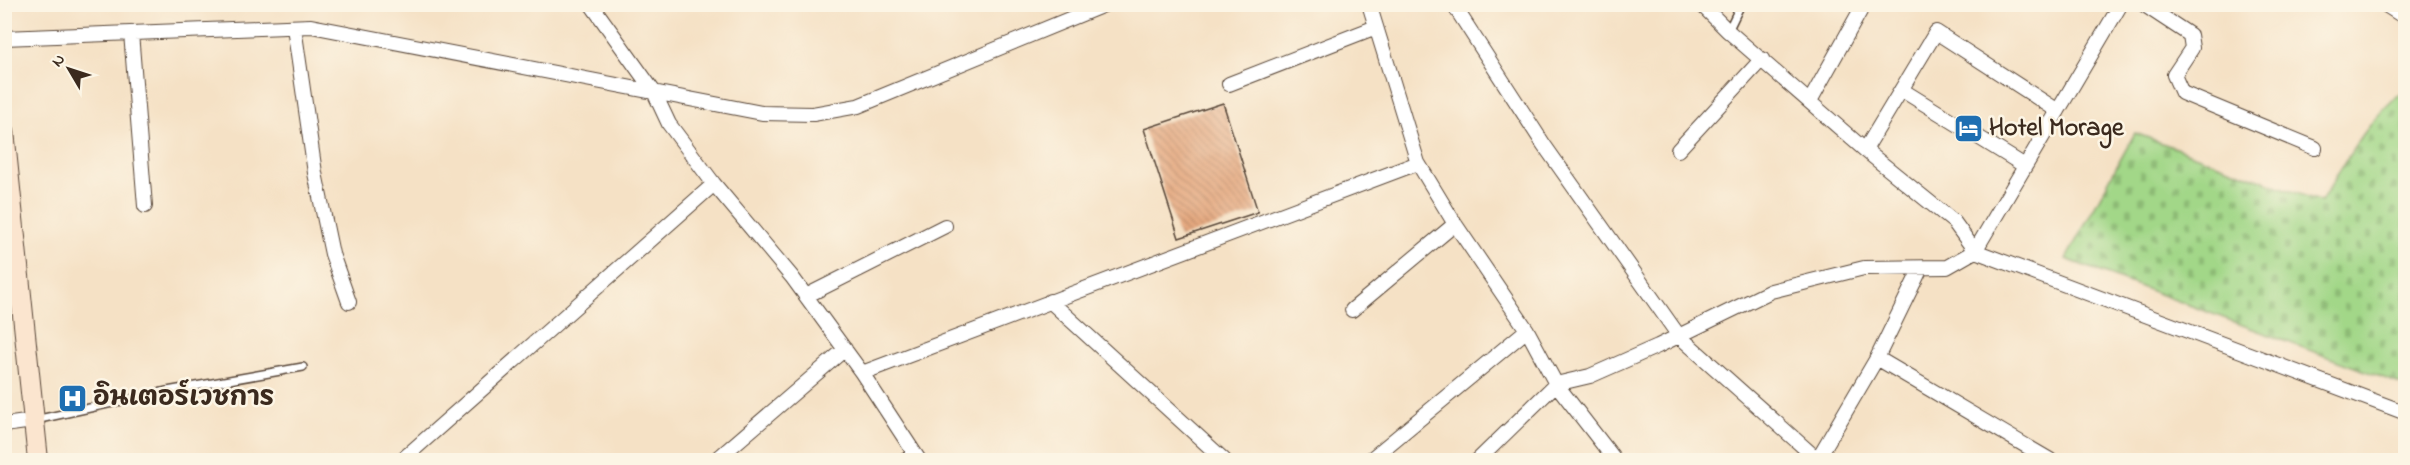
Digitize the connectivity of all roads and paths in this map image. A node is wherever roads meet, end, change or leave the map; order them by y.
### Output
1 (591, 4) edge
2 (1106, 4) edge
3 (1369, 4) edge
4 (1452, 4) edge
5 (1701, 4) edge
6 (1741, 4) edge
7 (1864, 4) edge
8 (2121, 4) edge
9 (2143, 4) edge
10 (294, 27) junction
11 (1376, 27) junction
12 (1728, 31) junction
13 (131, 33) junction
14 (4, 38) edge
15 (1762, 58) junction
16 (1229, 84) dead end
17 (1902, 90) junction
18 (654, 92) junction
19 (1810, 101) junction
20 (2058, 111) junction
21 (4, 130) edge
22 (2315, 147) dead end
23 (1678, 150) dead end
24 (1865, 150) junction
25 (1418, 163) junction
26 (2025, 166) junction
27 (714, 184) junction
28 (145, 206) dead end
29 (1455, 224) junction
30 (945, 226) dead end
31 (1975, 251) junction
32 (1921, 268) junction
33 (806, 296) junction
34 (1050, 301) junction
35 (349, 302) dead end
36 (1352, 310) dead end
37 (1527, 330) junction
38 (1679, 336) junction
39 (845, 350) junction
40 (1877, 358) junction
41 (303, 368) dead end
42 (862, 373) junction
43 (1556, 384) junction
44 (2406, 413) edge
45 (33, 421) junction
46 (4, 425) edge
47 (916, 455) edge
48 (38, 460) edge
49 (402, 460) edge
50 (716, 460) edge
51 (901, 460) edge
52 (1224, 460) edge
53 (1370, 460) edge
54 (1478, 460) edge
55 (1615, 460) edge
56 (1817, 460) edge
57 (2050, 460) edge

1 - 18 street
2 - 18 street
3 - 11 street
4 - 38 street
5 - 12 street
6 - 12 lane
7 - 19 street
8 - 20 street
9 - 22 street
10 - 13 street
10 - 18 street
10 - 35 street
11 - 16 street
11 - 25 street
12 - 15 street
13 - 14 street
13 - 28 street
15 - 19 street
15 - 23 street
17 - 20 street
17 - 24 street
17 - 26 street
18 - 27 street
19 - 24 street
20 - 26 street
21 - 45 main road
24 - 31 street
25 - 29 street
25 - 34 street
26 - 31 street
27 - 33 street
27 - 49 street
29 - 36 street
29 - 37 street
30 - 33 street
31 - 32 street
31 - 44 street
32 - 38 street
32 - 40 street
33 - 39 street
34 - 42 street
34 - 52 street
37 - 43 street
37 - 53 street
38 - 43 street
38 - 56 street
39 - 42 street
39 - 50 street
40 - 56 street
40 - 57 street
41 - 45 lane
42 - 47 street
43 - 54 street
43 - 55 street
45 - 46 street
45 - 48 main road
47 - 51 lane

